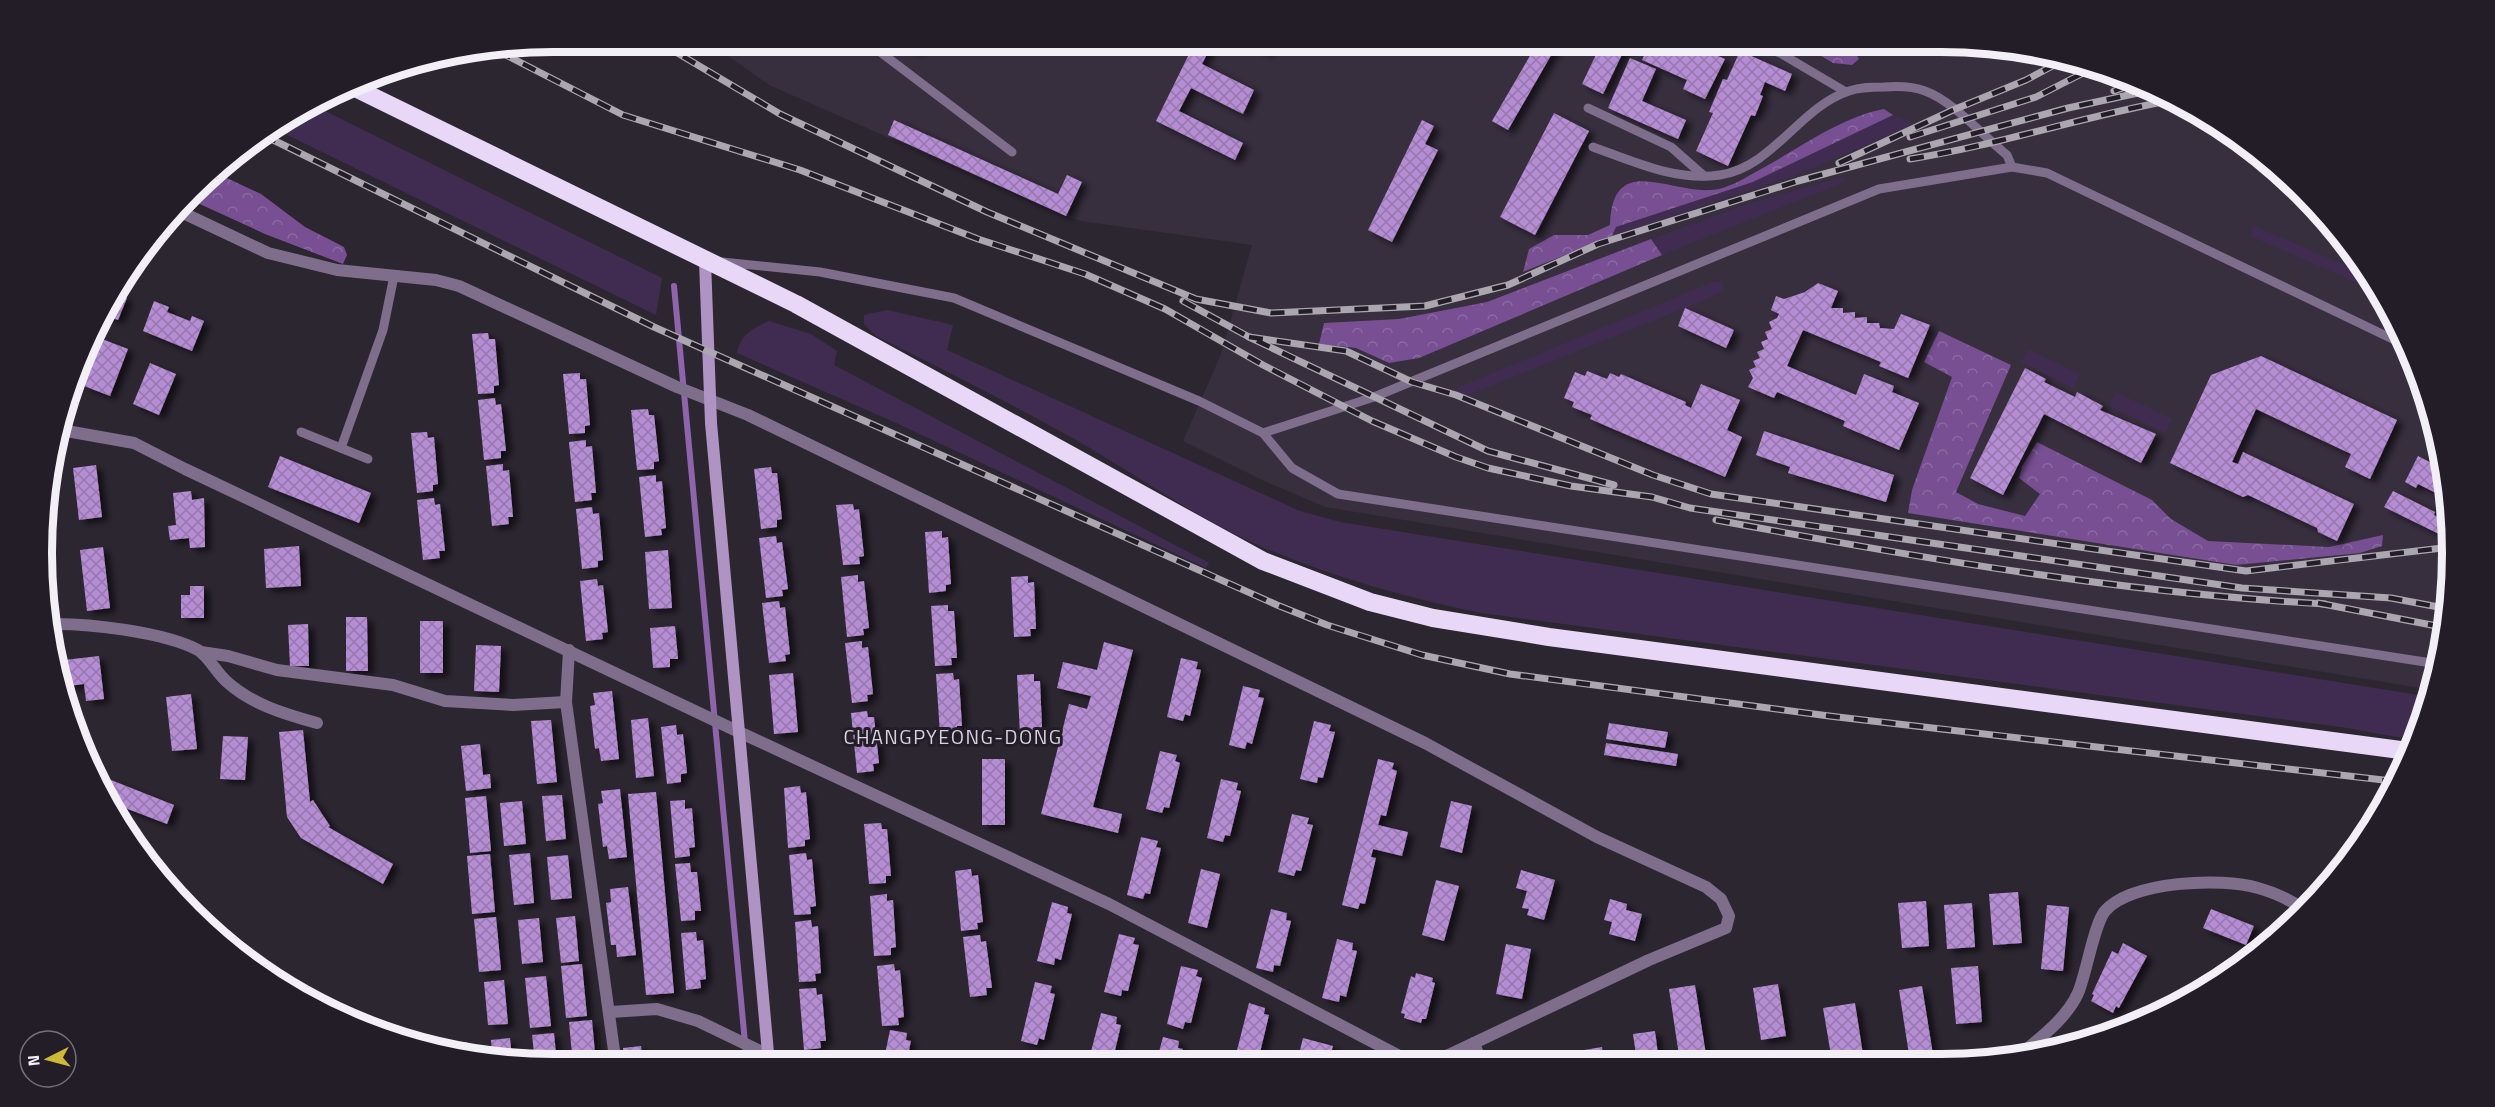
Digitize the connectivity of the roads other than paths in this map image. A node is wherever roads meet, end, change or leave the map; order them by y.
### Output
1 (880, 52) edge
2 (1778, 52) edge
3 (362, 91) edge
4 (1846, 92) junction
5 (1588, 108) dead end
6 (1593, 147) dead end
7 (1012, 152) dead end
8 (2012, 167) junction
9 (1704, 176) junction
10 (185, 214) edge
11 (705, 261) junction
12 (394, 276) junction
13 (2394, 340) edge
14 (709, 400) junction
15 (68, 431) edge
16 (301, 432) dead end
17 (1263, 433) junction
18 (341, 448) junction
19 (368, 459) dead end
20 (58, 625) edge
21 (569, 650) junction
22 (201, 652) junction
23 (2430, 663) edge
24 (566, 702) junction
25 (317, 723) dead end
26 (739, 732) junction
27 (2401, 751) edge
28 (2297, 906) edge
29 (611, 1012) junction
30 (1474, 1043) junction
31 (2029, 1047) edge
32 (615, 1054) edge
33 (760, 1054) edge
34 (767, 1054) edge
35 (1396, 1054) edge
36 (1451, 1054) edge
37 (1478, 1054) edge

1 - 7 lane
2 - 4 lane
3 - 11 highway
4 - 8 lane
4 - 9 lane
5 - 9 lane
6 - 9 lane
8 - 13 lane
8 - 17 lane
10 - 12 street
11 - 14 street
11 - 17 lane
11 - 27 highway
12 - 14 street
12 - 18 lane
14 - 26 street
14 - 30 street
15 - 21 street
16 - 18 lane
17 - 23 lane
18 - 19 lane
20 - 22 street
21 - 24 street
21 - 26 street
22 - 24 street
22 - 25 street
24 - 29 street
26 - 34 street
26 - 35 street
28 - 31 street
29 - 32 street
29 - 33 street
30 - 36 street
30 - 37 street

